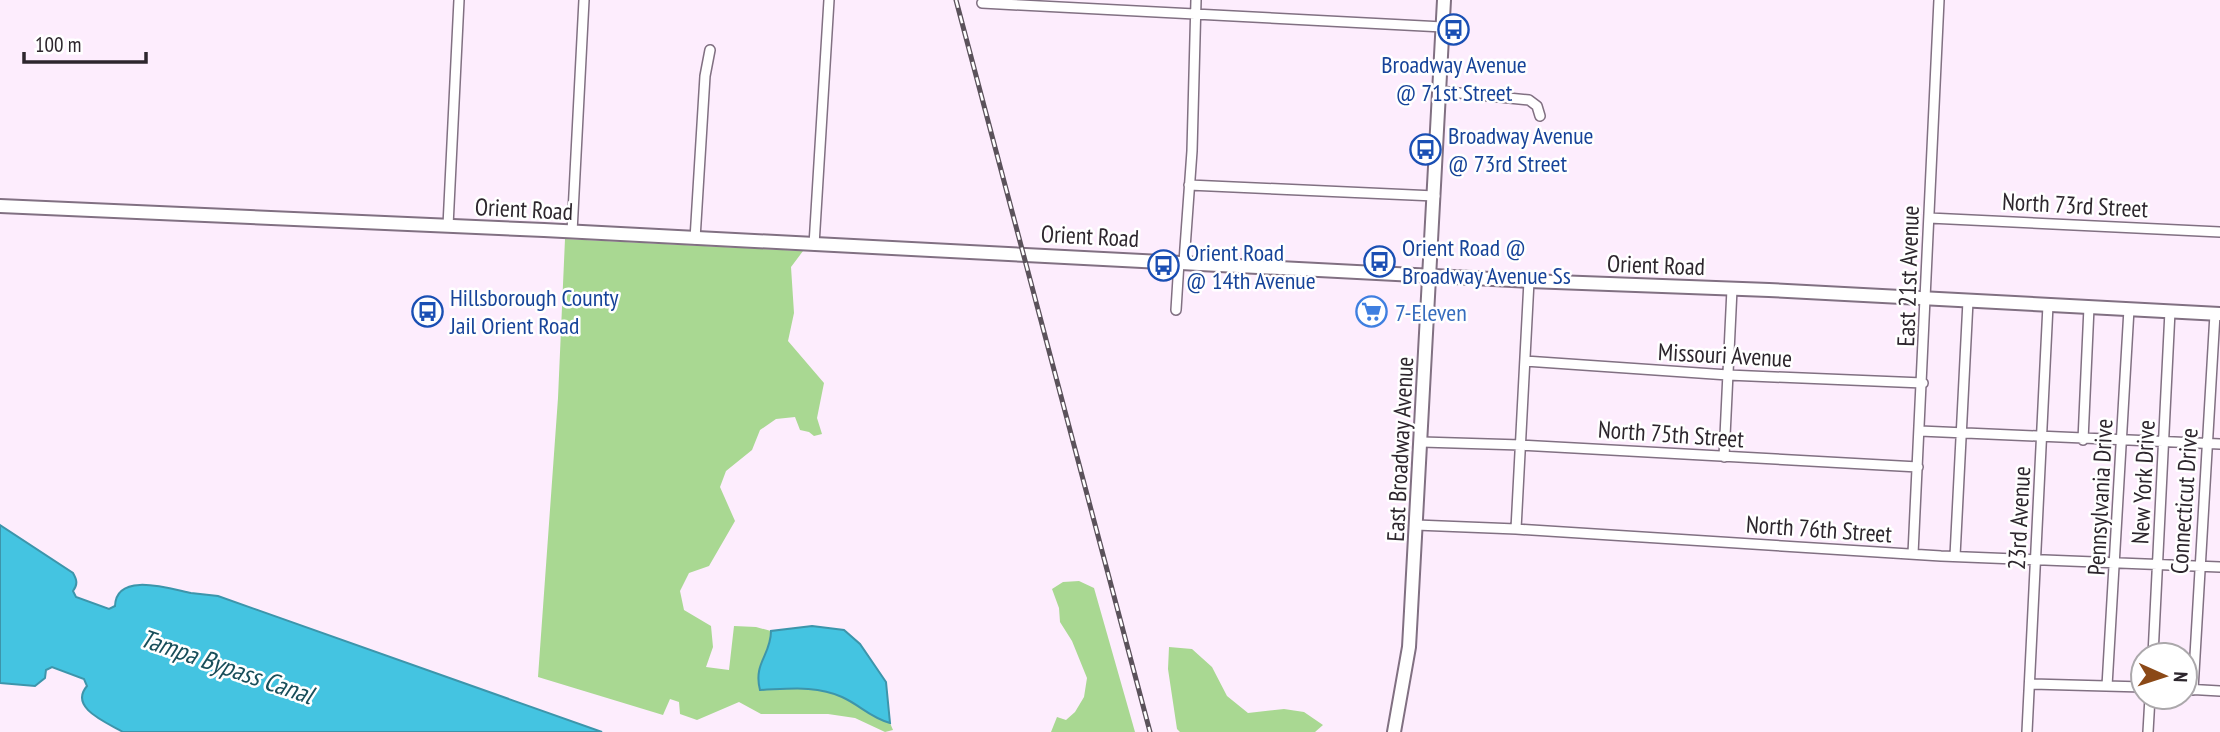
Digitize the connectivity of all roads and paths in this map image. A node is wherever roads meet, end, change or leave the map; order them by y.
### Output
1 (459, 0) edge
2 (584, 0) edge
3 (828, 0) edge
4 (1196, 0) edge
5 (1444, 0) edge
6 (1940, 0) edge
7 (982, 4) dead end
8 (1195, 14) junction
9 (1443, 27) junction
10 (710, 50) dead end
11 (1439, 91) junction
12 (1540, 116) dead end
13 (1189, 185) junction
14 (1435, 196) junction
15 (0, 206) edge
16 (1929, 218) junction
17 (448, 226) junction
18 (572, 232) junction
19 (2220, 232) edge
20 (695, 239) junction
21 (814, 245) junction
22 (1182, 262) junction
23 (1431, 276) junction
24 (1529, 281) junction
25 (1732, 289) junction
26 (1926, 299) junction
27 (1968, 301) junction
28 (2048, 305) junction
29 (2089, 307) junction
30 (2129, 309) junction
31 (1176, 310) dead end
32 (2170, 312) junction
33 (2218, 314) edge
34 (1525, 361) junction
35 (1728, 375) junction
36 (1923, 383) junction
37 (1920, 431) junction
38 (1962, 433) junction
39 (2043, 438) junction
40 (2083, 440) junction
41 (2122, 441) junction
42 (1422, 442) junction
43 (2165, 442) junction
44 (2207, 443) junction
45 (1521, 444) junction
46 (2220, 444) edge
47 (1724, 457) junction
48 (1918, 467) junction
49 (1416, 525) junction
50 (1516, 529) junction
51 (1913, 554) junction
52 (1955, 556) junction
53 (2036, 559) junction
54 (2116, 562) junction
55 (2158, 565) junction
56 (2199, 566) junction
57 (2220, 568) edge
58 (2154, 641) edge
59 (2193, 641) edge
60 (2030, 684) junction
61 (2107, 686) junction
62 (2129, 687) edge
63 (2199, 690) edge
64 (2220, 691) edge
65 (2149, 711) edge
66 (1394, 732) edge
67 (2027, 732) edge
68 (2148, 732) edge

1 - 17 street
2 - 18 street
3 - 21 street
4 - 8 street
5 - 9 street, East Broadway Avenue
6 - 16 street, East 21st Avenue
7 - 8 street
8 - 9 street
8 - 13 street
9 - 11 street, East Broadway Avenue
10 - 20 street
11 - 12 street
11 - 14 street, East Broadway Avenue
13 - 14 street
13 - 22 street
14 - 23 street, East Broadway Avenue
15 - 17 street, Orient Road
16 - 19 street, North 73rd Street
16 - 26 street, East 21st Avenue
17 - 18 street, Orient Road
18 - 20 street, Orient Road
20 - 21 street, Orient Road
21 - 22 street, Orient Road
22 - 23 street, Orient Road
22 - 31 street
23 - 24 street, Orient Road
23 - 42 street, East Broadway Avenue
24 - 25 street, Orient Road
24 - 34 street
25 - 26 street, Orient Road
25 - 35 street
26 - 27 street, Orient Road
26 - 36 street, East 21st Avenue
27 - 28 street, Orient Road
27 - 38 street
28 - 29 street, Orient Road
28 - 39 street, 23rd Avenue
29 - 30 street, Orient Road
29 - 40 street
30 - 32 street, Orient Road
30 - 41 street, Pennsylvania Drive
32 - 33 street, Orient Road
32 - 43 street, New York Drive
33 - 44 street, Connecticut Drive
34 - 35 street, Missouri Avenue
34 - 45 street
35 - 36 street, Missouri Avenue
35 - 47 street
36 - 37 street, East 21st Avenue
37 - 38 street
37 - 48 street, East 21st Avenue
38 - 39 street
38 - 52 street
39 - 40 street
39 - 53 street, 23rd Avenue
40 - 41 street
41 - 43 street
41 - 54 street, Pennsylvania Drive
42 - 45 street, North 75th Street
42 - 49 street, East Broadway Avenue
43 - 44 street
43 - 55 street, New York Drive
44 - 46 street
44 - 56 street, Connecticut Drive
45 - 47 street, North 75th Street
45 - 50 street
47 - 48 street, North 75th Street
48 - 51 street, East 21st Avenue
49 - 50 street, North 76th Street
49 - 66 street, East Broadway Avenue
50 - 51 street, North 76th Street
51 - 52 street, North 76th Street
52 - 53 street, North 76th Street
53 - 54 street, North 76th Street
53 - 60 street, 23rd Avenue
54 - 55 street, North 76th Street
54 - 61 street, Pennsylvania Drive
55 - 56 street, North 76th Street
55 - 58 street, New York Drive
56 - 57 street, North 76th Street
56 - 59 street, Connecticut Drive
60 - 61 street
60 - 67 street, 23rd Avenue
61 - 62 street
63 - 64 street
65 - 68 street

